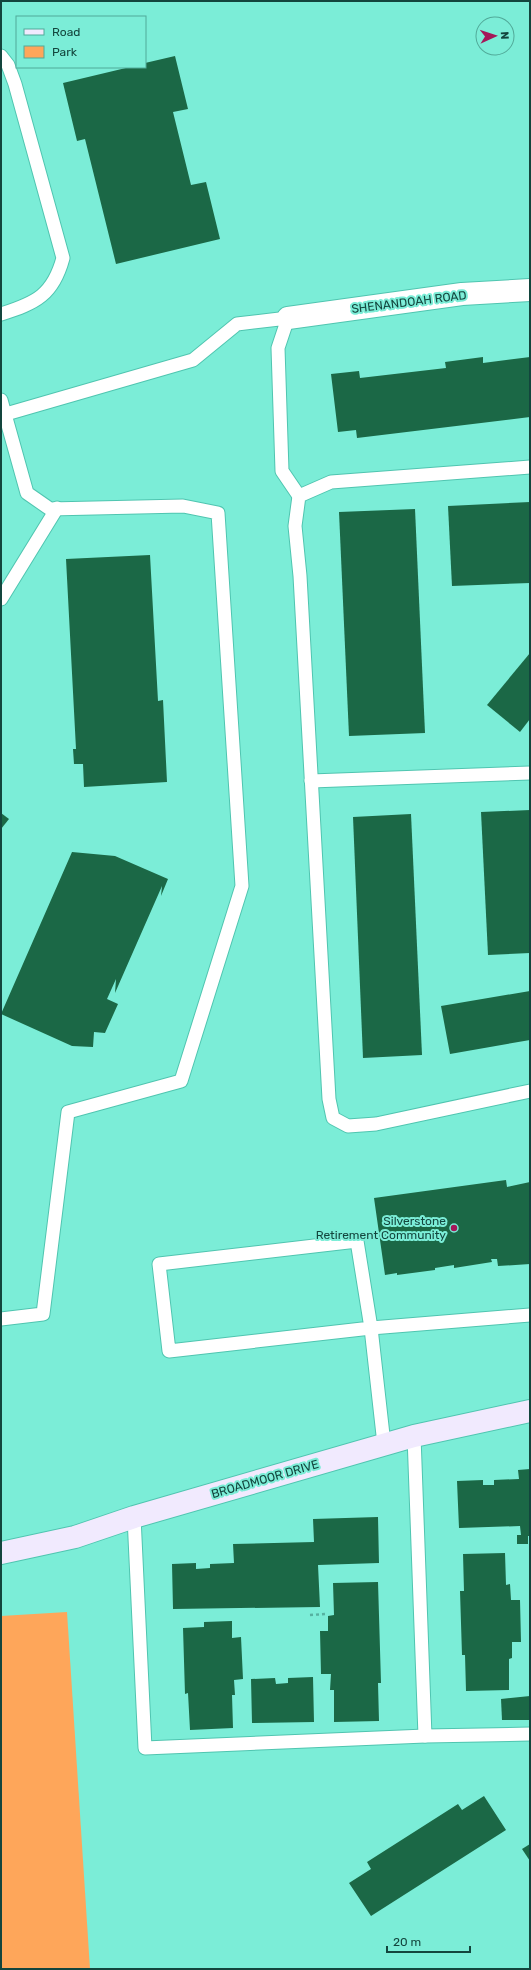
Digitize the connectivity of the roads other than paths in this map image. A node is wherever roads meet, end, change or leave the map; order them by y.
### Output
1 (1, 56) edge
2 (530, 290) edge
3 (1, 314) edge
4 (288, 318) junction
5 (1, 400) edge
6 (6, 414) junction
7 (530, 467) edge
8 (299, 496) junction
9 (57, 508) junction
10 (1, 599) edge
11 (530, 773) edge
12 (312, 781) junction
13 (530, 1091) edge
14 (530, 1315) edge
15 (1, 1319) edge
16 (371, 1328) junction
17 (530, 1411) edge
18 (414, 1436) junction
19 (384, 1444) junction
20 (134, 1517) junction
21 (1, 1553) edge
22 (530, 1734) edge
23 (425, 1736) junction

1 - 3 lane
2 - 4 street, SHENANDOAH ROAD
4 - 6 lane
4 - 8 lane
5 - 6 lane
6 - 9 lane
7 - 8 lane
8 - 12 lane
9 - 10 lane
9 - 15 lane
11 - 12 lane
12 - 13 lane
14 - 16 lane
16 - 16 lane
16 - 19 lane
17 - 18 street, BROADMOOR DRIVE
18 - 19 street, BROADMOOR DRIVE
18 - 23 lane
19 - 20 street, BROADMOOR DRIVE
20 - 21 street, BROADMOOR DRIVE
20 - 23 lane
22 - 23 lane

